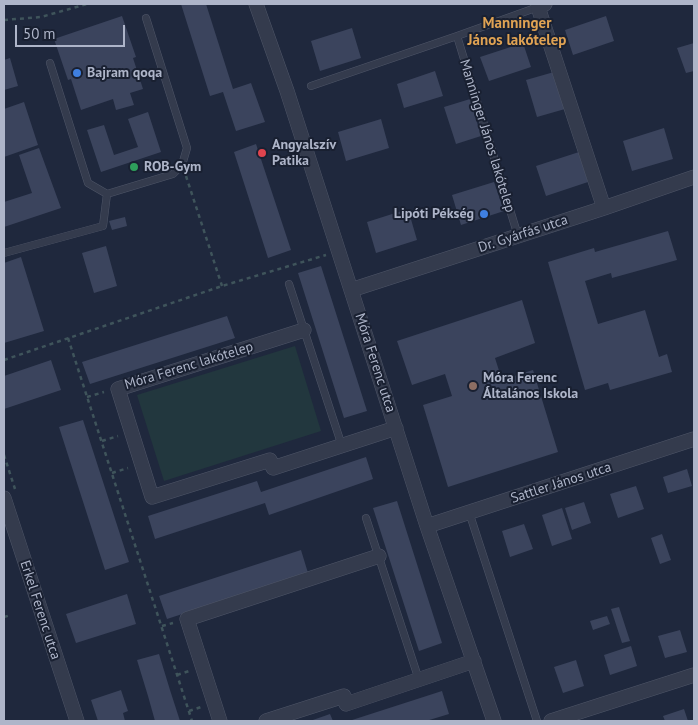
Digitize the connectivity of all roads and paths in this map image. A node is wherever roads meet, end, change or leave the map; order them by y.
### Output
1 (87, 4) edge
2 (256, 4) edge
3 (541, 5) edge
4 (146, 18) dead end
5 (4, 20) edge
6 (457, 36) junction
7 (50, 63) dead end
8 (310, 86) dead end
9 (182, 165) junction
10 (694, 177) edge
11 (107, 194) junction
12 (604, 208) junction
13 (518, 236) junction
14 (339, 251) junction
15 (4, 253) edge
16 (289, 284) dead end
17 (222, 286) junction
18 (351, 290) junction
19 (304, 330) junction
20 (68, 338) junction
21 (4, 360) edge
22 (118, 388) junction
23 (87, 397) junction
24 (396, 428) junction
25 (131, 432) junction
26 (694, 439) edge
27 (101, 441) junction
28 (342, 447) junction
29 (141, 464) junction
30 (111, 473) junction
31 (4, 498) edge
32 (469, 512) junction
33 (366, 518) dead end
34 (427, 526) junction
35 (378, 556) junction
36 (11, 615) dead end
37 (4, 618) edge
38 (474, 661) junction
39 (694, 675) edge
40 (419, 680) junction
41 (77, 721) edge
42 (192, 721) edge
43 (220, 721) edge
44 (266, 721) edge
45 (494, 721) edge
46 (537, 721) edge
47 (552, 721) edge

1 - 5 path
2 - 14 street, Móra Ferenc utca
3 - 6 lane
3 - 12 street
4 - 9 lane
6 - 8 lane
6 - 13 lane, Manninger János lakótelep
7 - 11 lane
9 - 11 lane
9 - 17 path
10 - 12 street, Dr. Gyárfás utca
11 - 15 lane
12 - 13 street, Dr. Gyárfás utca
13 - 18 street, Dr. Gyárfás utca
14 - 17 path
14 - 18 street, Móra Ferenc utca
16 - 19 lane
17 - 20 path
18 - 24 street, Móra Ferenc utca
19 - 22 street, Móra Ferenc lakótelep
19 - 28 lane
20 - 21 path
20 - 23 path
22 - 23 path
22 - 25 street, Móra Ferenc lakótelep
23 - 27 path
24 - 28 street, Móra Ferenc lakótelep
24 - 34 street, Móra Ferenc utca
25 - 27 path
25 - 29 street, Móra Ferenc lakótelep
26 - 32 street, Sattler János utca
27 - 30 path
28 - 29 street, Móra Ferenc lakótelep
29 - 30 path
30 - 42 path
31 - 41 street, Erkel Ferenc utca
32 - 34 street, Sattler János utca
32 - 46 lane
33 - 35 lane
34 - 38 street, Móra Ferenc utca
35 - 40 lane
35 - 43 street
36 - 37 path
38 - 40 street
38 - 45 street, Móra Ferenc utca
39 - 47 street
40 - 44 street

